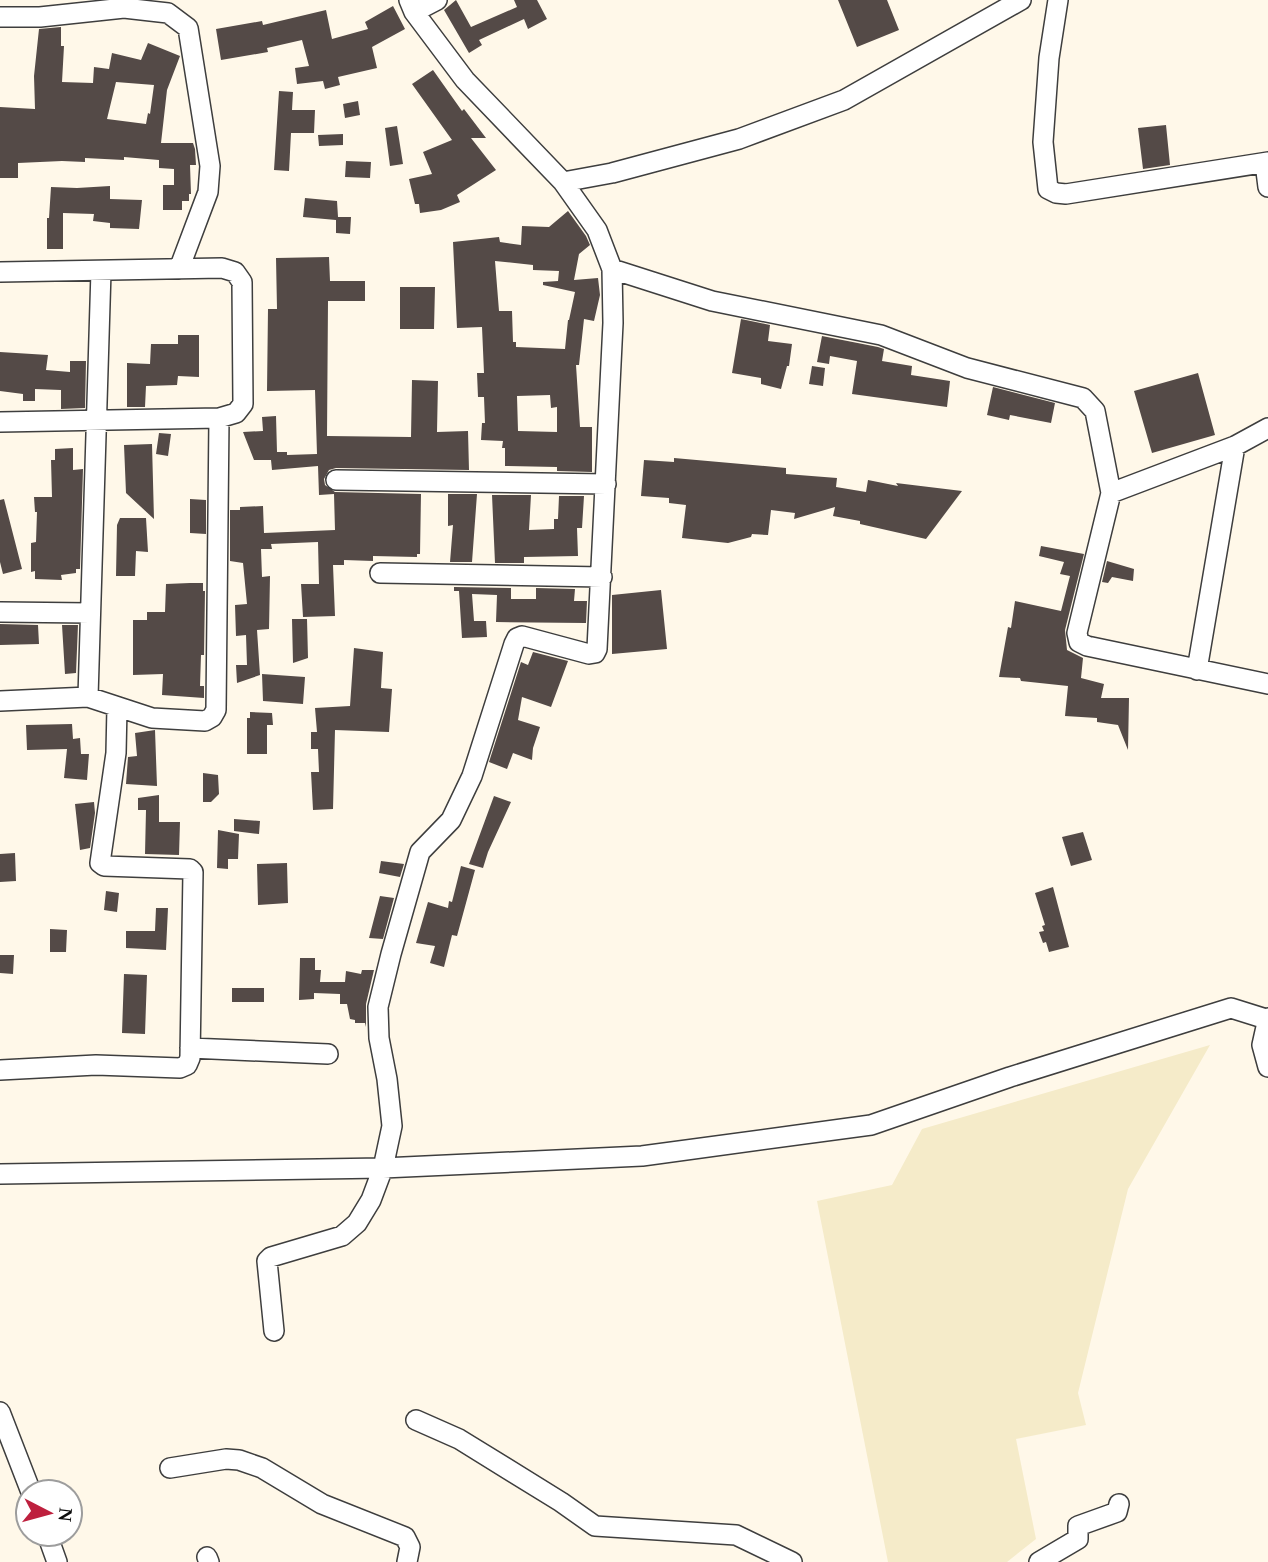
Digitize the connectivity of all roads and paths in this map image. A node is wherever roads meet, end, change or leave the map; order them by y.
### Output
1 (437, 0) edge
2 (1021, 0) edge
3 (1058, 0) edge
4 (411, 6) edge
5 (0, 17) edge
6 (1266, 162) edge
7 (563, 182) junction
8 (1268, 187) edge
9 (179, 269) junction
10 (612, 269) junction
11 (101, 271) junction
12 (0, 272) edge
13 (219, 418) junction
14 (0, 422) edge
15 (95, 422) junction
16 (1268, 428) edge
17 (1235, 446) junction
18 (336, 480) dead end
19 (606, 484) junction
20 (1111, 493) junction
21 (380, 572) dead end
22 (602, 577) junction
23 (0, 612) edge
24 (90, 613) junction
25 (1198, 670) junction
26 (1268, 684) edge
27 (88, 697) junction
28 (0, 701) edge
29 (117, 707) junction
30 (1267, 1018) edge
31 (190, 1048) junction
32 (328, 1054) dead end
33 (1268, 1067) edge
34 (0, 1070) edge
35 (383, 1168) junction
36 (0, 1174) edge
37 (274, 1331) dead end
38 (0, 1412) edge
39 (415, 1420) dead end
40 (170, 1468) dead end
41 (26, 1478) edge
42 (1119, 1504) dead end
43 (407, 1562) edge
44 (792, 1562) edge
45 (1039, 1562) edge

1 - 4 street
2 - 7 street
3 - 6 street
4 - 7 street
5 - 9 street
6 - 8 street
7 - 10 street
9 - 11 street
9 - 13 street
10 - 19 street
10 - 20 street
11 - 12 street
11 - 15 street
13 - 15 street
13 - 29 street
14 - 15 street
15 - 24 street
16 - 17 street
17 - 20 street
17 - 25 street
18 - 19 street
19 - 22 street
20 - 25 street
21 - 22 street
22 - 35 street
23 - 24 street
24 - 27 street
25 - 26 street
27 - 28 street
27 - 29 street
29 - 31 street
30 - 33 street
30 - 35 street
31 - 32 street
31 - 34 street
35 - 36 street
35 - 37 street
38 - 41 street
39 - 44 street
40 - 43 street
42 - 45 street

